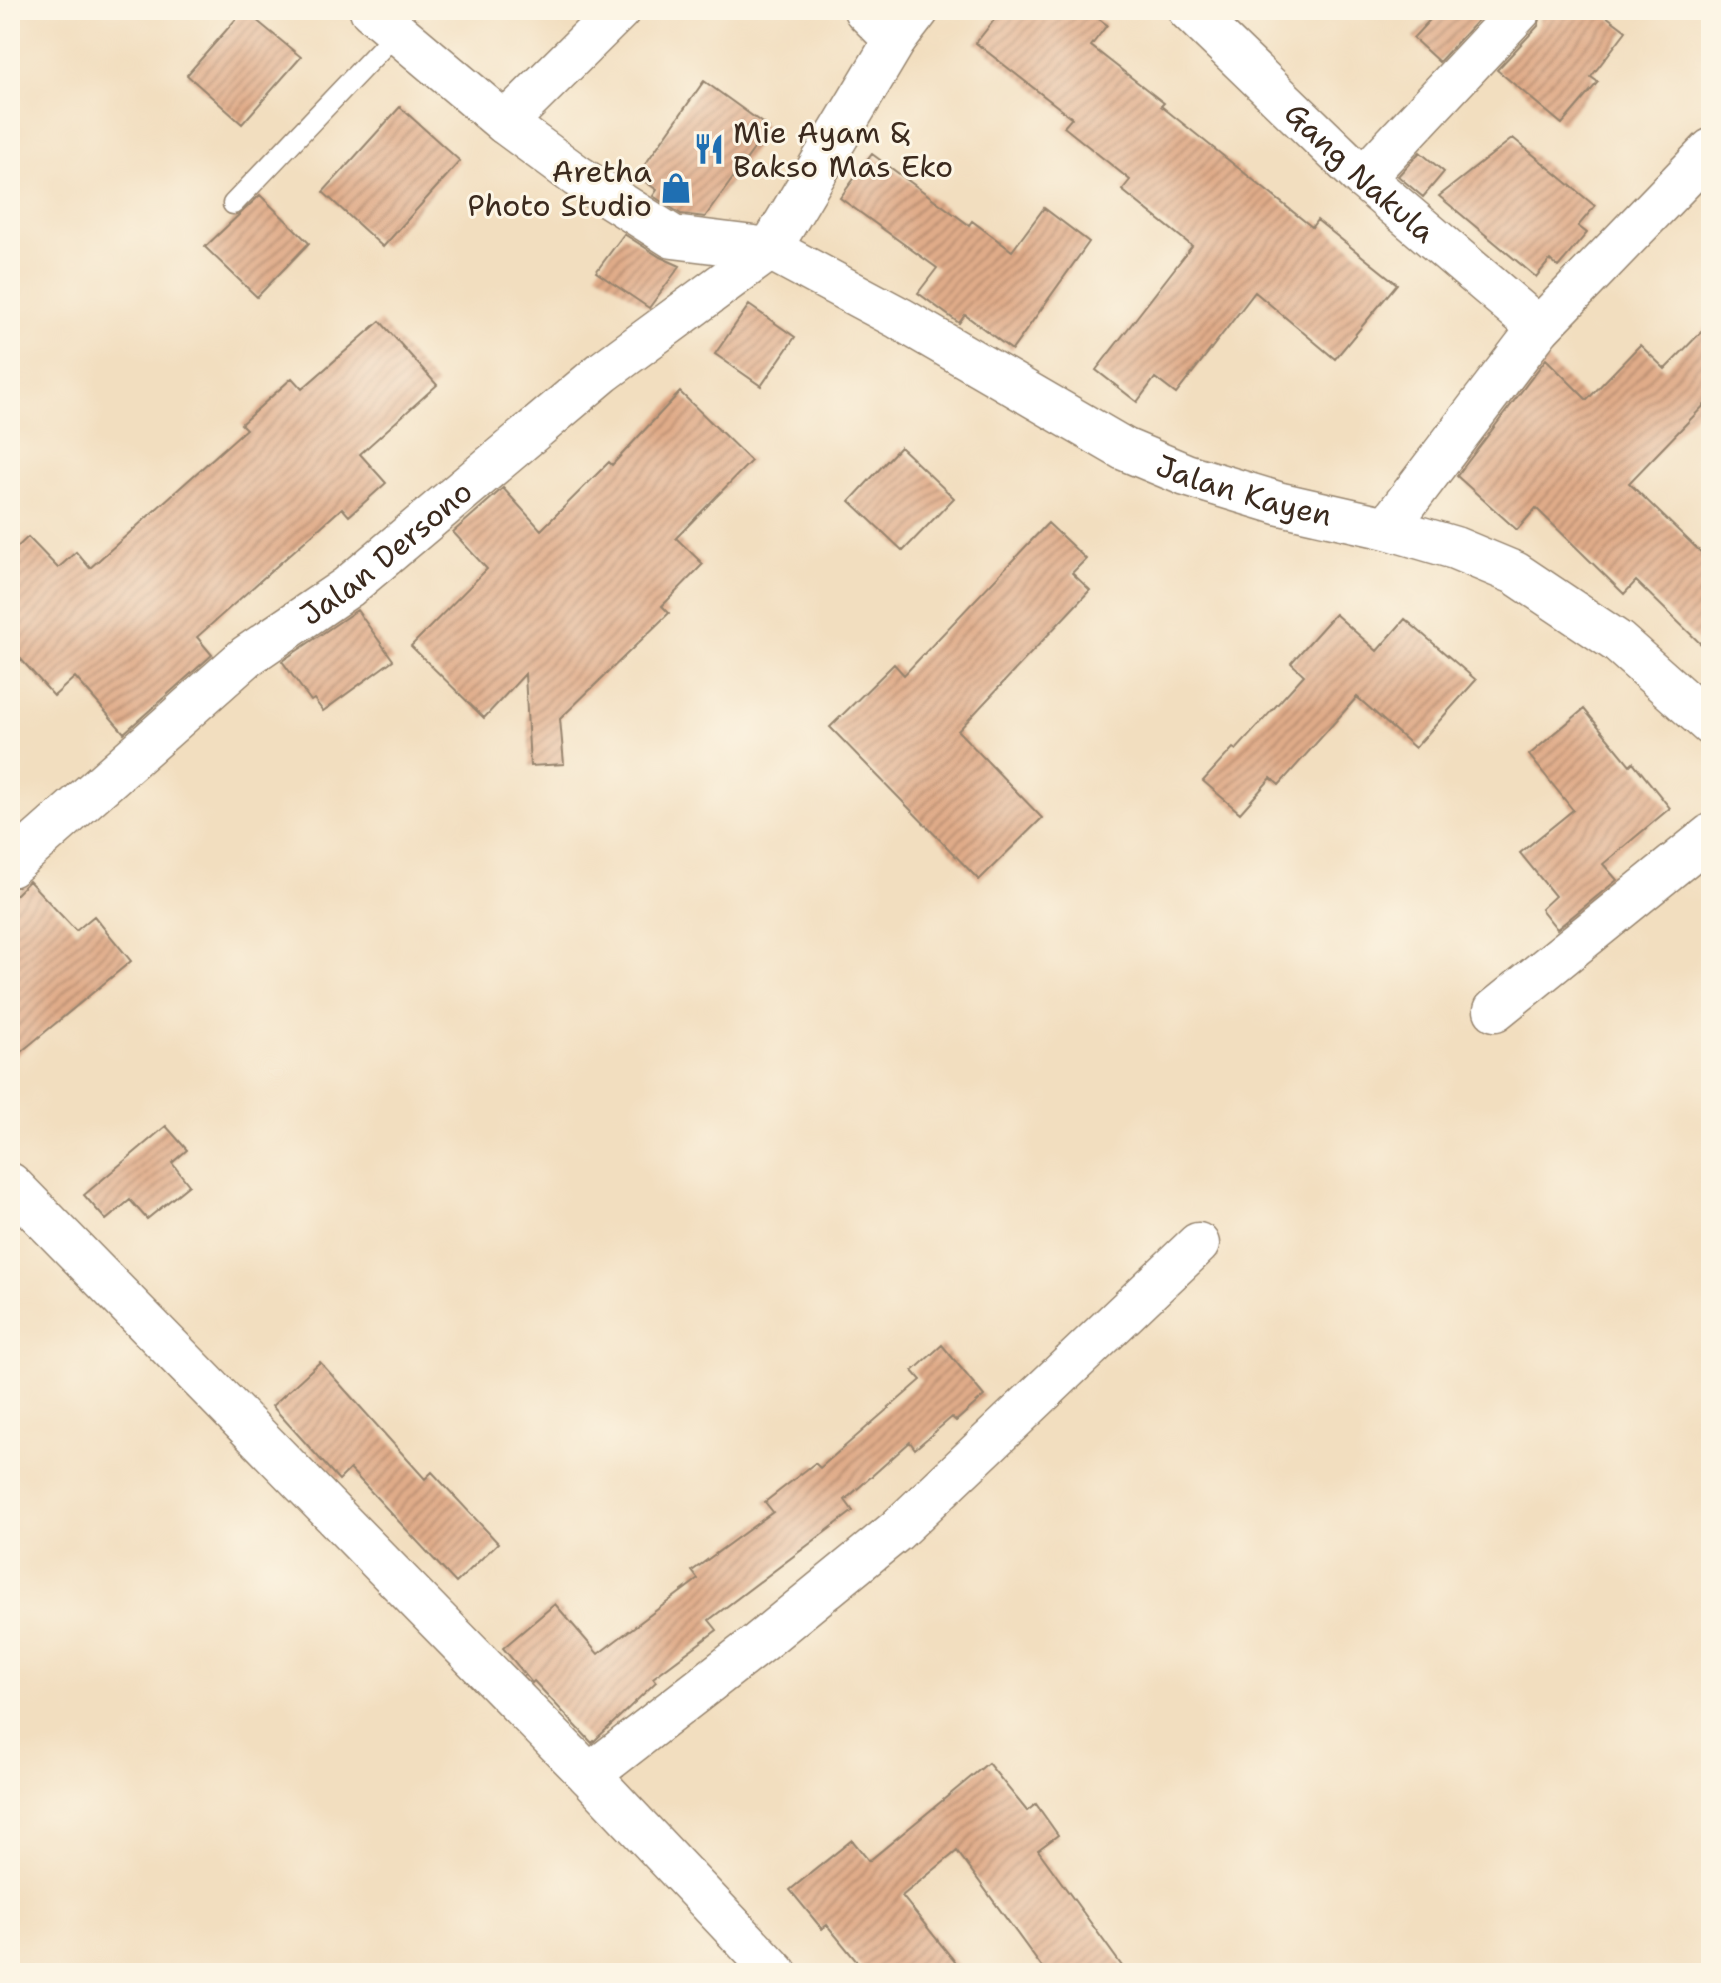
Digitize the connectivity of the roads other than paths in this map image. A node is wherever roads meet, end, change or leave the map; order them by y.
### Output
1 (619, 10) edge
2 (865, 10) edge
3 (1189, 10) edge
4 (1520, 10) edge
5 (384, 21) edge
6 (907, 25) edge
7 (505, 123) junction
8 (1711, 150) edge
9 (1363, 178) junction
10 (233, 204) dead end
11 (770, 249) junction
12 (1539, 328) junction
13 (1387, 528) junction
14 (1711, 725) edge
15 (1711, 835) edge
16 (10, 866) edge
17 (1495, 1010) dead end
18 (10, 1184) edge
19 (1198, 1244) dead end
20 (589, 1775) junction
21 (776, 1973) edge

1 - 7 street
2 - 6 street
3 - 9 street, Gang Nakula
4 - 9 street
5 - 7 street
5 - 10 lane
6 - 11 street
7 - 11 street
8 - 12 street
9 - 12 street, Gang Nakula
11 - 13 street, Jalan Kayen
11 - 16 street, Jalan Dersono
12 - 13 street
13 - 14 street, Jalan Kayen
15 - 17 street
18 - 20 street
19 - 20 street
20 - 21 street

